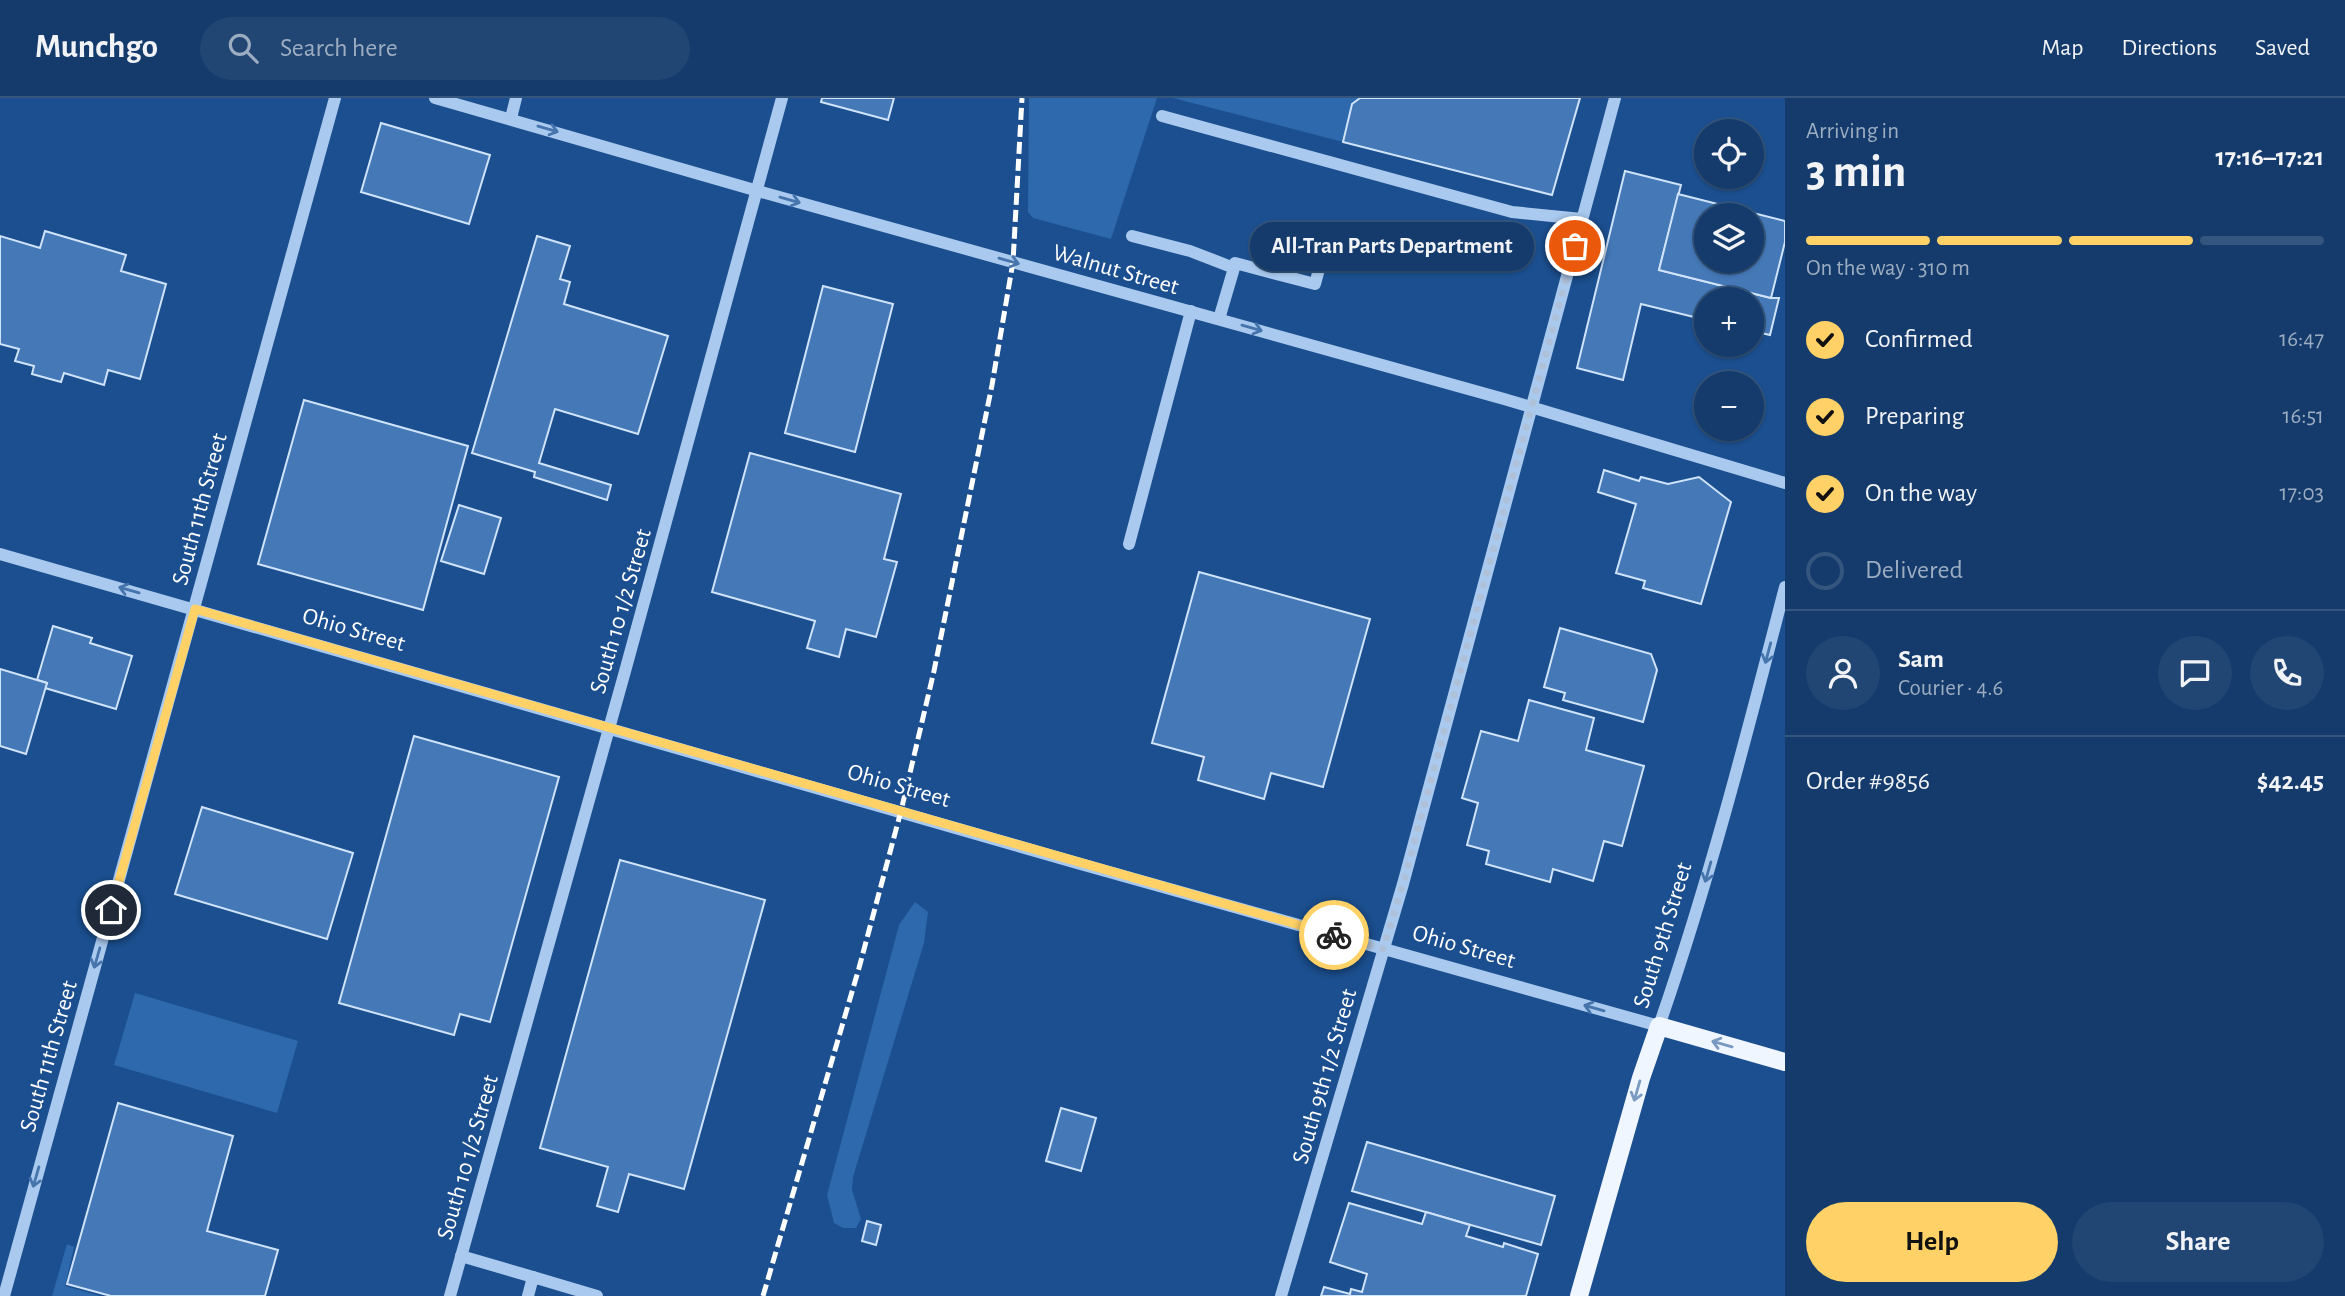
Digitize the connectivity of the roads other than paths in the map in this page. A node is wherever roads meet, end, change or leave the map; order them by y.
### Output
1 (335, 98) edge
2 (435, 98) edge
3 (516, 98) edge
4 (782, 98) edge
5 (1615, 98) edge
6 (1162, 116) dead end
7 (512, 118) junction
8 (758, 191) junction
9 (1582, 219) junction
10 (1132, 236) dead end
11 (1236, 262) dead end
12 (1318, 273) dead end
13 (1191, 312) junction
14 (1219, 319) junction
15 (1531, 407) junction
16 (1785, 483) edge
17 (1129, 544) dead end
18 (0, 554) edge
19 (1785, 587) edge
20 (195, 609) junction
21 (609, 727) junction
22 (1383, 949) junction
23 (1660, 1026) junction
24 (1785, 1062) edge
25 (461, 1256) junction
26 (533, 1277) junction
27 (3, 1288) edge
28 (559, 1291) edge
29 (450, 1296) edge
30 (528, 1296) edge
31 (597, 1296) edge
32 (1281, 1296) edge
33 (1579, 1296) edge

1 - 20 street, South 11th Street
2 - 7 street, Walnut Street
3 - 7 street
4 - 8 street, South 10 1/2 Street
5 - 9 street, South 9th 1/2 Street
6 - 9 street
7 -> 8 street, Walnut Street
8 -> 13 street, Walnut Street
8 - 21 street, South 10 1/2 Street
9 - 15 street, South 9th 1/2 Street
10 - 14 street
11 - 12 street
13 - 14 street, Walnut Street
13 - 17 street
14 -> 15 street, Walnut Street
15 - 16 street, Walnut Street
15 - 22 street, South 9th 1/2 Street
20 -> 18 street, Ohio Street
19 -> 23 street, South 9th Street
20 - 21 street, Ohio Street
20 -> 27 street, South 11th Street
21 - 22 street, Ohio Street
21 - 25 street, South 10 1/2 Street
23 -> 22 street, Ohio Street
22 - 32 street, South 9th 1/2 Street
24 -> 23 main road, Ohio Street
23 -> 33 main road, South 9th Street
25 - 26 street
25 - 29 street, South 10 1/2 Street
26 - 28 street
26 - 30 street
28 - 31 street

